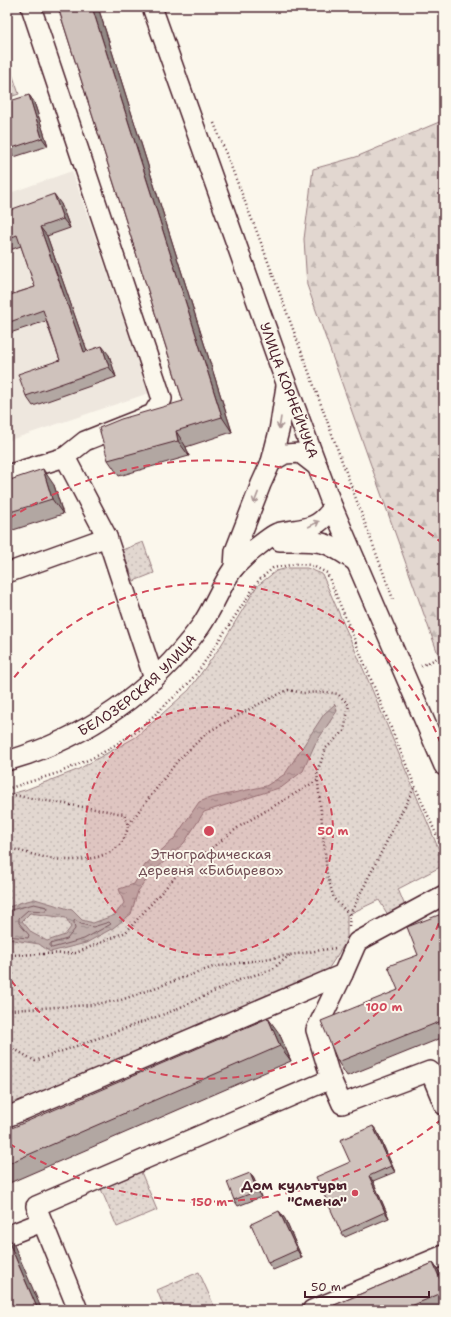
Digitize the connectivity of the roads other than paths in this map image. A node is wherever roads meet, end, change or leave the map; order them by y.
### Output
1 (31, 7) edge
2 (152, 7) edge
3 (286, 384) junction
4 (65, 457) junction
5 (271, 462) junction
6 (318, 467) junction
7 (7, 475) edge
8 (333, 508) junction
9 (106, 537) junction
10 (260, 545) junction
11 (356, 562) junction
12 (234, 568) junction
13 (7, 573) edge
14 (154, 679) junction
15 (7, 761) edge
16 (444, 766) edge
17 (444, 895) edge
18 (343, 974) junction
19 (331, 1079) junction
20 (444, 1105) edge
21 (7, 1117) edge
22 (42, 1222) junction
23 (9, 1235) dead end
24 (444, 1254) edge
25 (78, 1310) edge
26 (312, 1310) edge

1 - 4 street
2 - 3 street, УЛИЦА КОРНЕЙЧУКА
3 -> 5 street, БЕЛОЗЕРСКАЯ УЛИЦА
3 - 6 street, УЛИЦА КОРНЕЙЧУКА
4 - 7 street
4 - 9 street
5 - 6 street
5 -> 12 street, БЕЛОЗЕРСКАЯ УЛИЦА
6 - 8 street, УЛИЦА КОРНЕЙЧУКА
10 -> 8 street, БЕЛОЗЕРСКАЯ УЛИЦА
8 - 11 street, УЛИЦА КОРНЕЙЧУКА
9 - 13 street
9 - 14 street
10 - 11 street, БЕЛОЗЕРСКАЯ УЛИЦА
10 - 12 street, БЕЛОЗЕРСКАЯ УЛИЦА
11 - 16 street, УЛИЦА КОРНЕЙЧУКА
12 - 14 street, БЕЛОЗЕРСКАЯ УЛИЦА
14 - 15 street, БЕЛОЗЕРСКАЯ УЛИЦА
17 - 18 street
18 - 19 street
18 - 21 street
19 - 20 street
19 - 22 street
22 - 23 street
22 - 25 street
24 - 26 street

